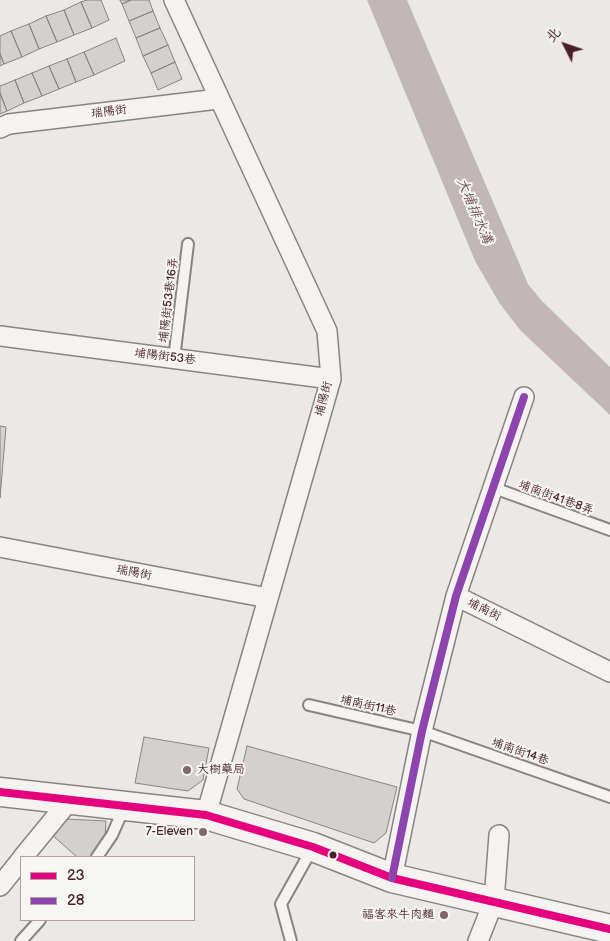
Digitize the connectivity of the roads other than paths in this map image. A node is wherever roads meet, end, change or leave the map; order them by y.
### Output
1 (174, 0) edge
2 (218, 100) junction
3 (0, 128) edge
4 (188, 244) dead end
5 (0, 336) edge
6 (174, 358) junction
7 (331, 379) junction
8 (524, 398) dead end
9 (494, 488) junction
10 (610, 530) edge
11 (0, 547) edge
12 (456, 596) junction
13 (268, 598) junction
14 (610, 672) edge
15 (309, 705) dead end
16 (422, 730) junction
17 (0, 792) edge
18 (610, 797) edge
19 (69, 801) junction
20 (125, 805) junction
21 (206, 815) junction
22 (499, 835) dead end
23 (313, 847) junction
24 (24, 856) edge
25 (98, 856) edge
26 (20, 861) edge
27 (392, 878) junction
28 (0, 886) edge
29 (494, 900) junction
30 (39, 921) edge
31 (610, 929) edge
32 (20, 941) edge
33 (291, 941) edge
34 (478, 941) edge

1 - 2 street, 埔陽街
2 - 3 street, 瑞陽街
2 - 7 street, 埔陽街
4 - 6 lane, 埔陽街53巷16弄
5 - 6 street, 埔陽街53巷
6 - 7 street, 埔陽街53巷
7 - 13 street, 埔陽街
8 - 9 street
9 - 10 lane, 埔南街41巷8弄
9 - 12 street
11 - 13 street, 瑞陽街
12 - 14 street, 埔南街
12 - 16 street, 埔南街
13 - 21 street, 埔陽街
15 - 16 lane, 埔南街11巷
16 - 18 lane, 埔南街14巷
16 - 27 street, 埔南街
17 - 19 main road
19 - 20 main road
19 - 24 street
20 - 21 main road
20 - 25 lane
21 - 23 main road
22 - 29 street
23 - 27 main road
23 - 33 lane
26 - 28 street
27 - 29 main road
29 - 31 main road
29 - 34 street
30 - 32 lane

